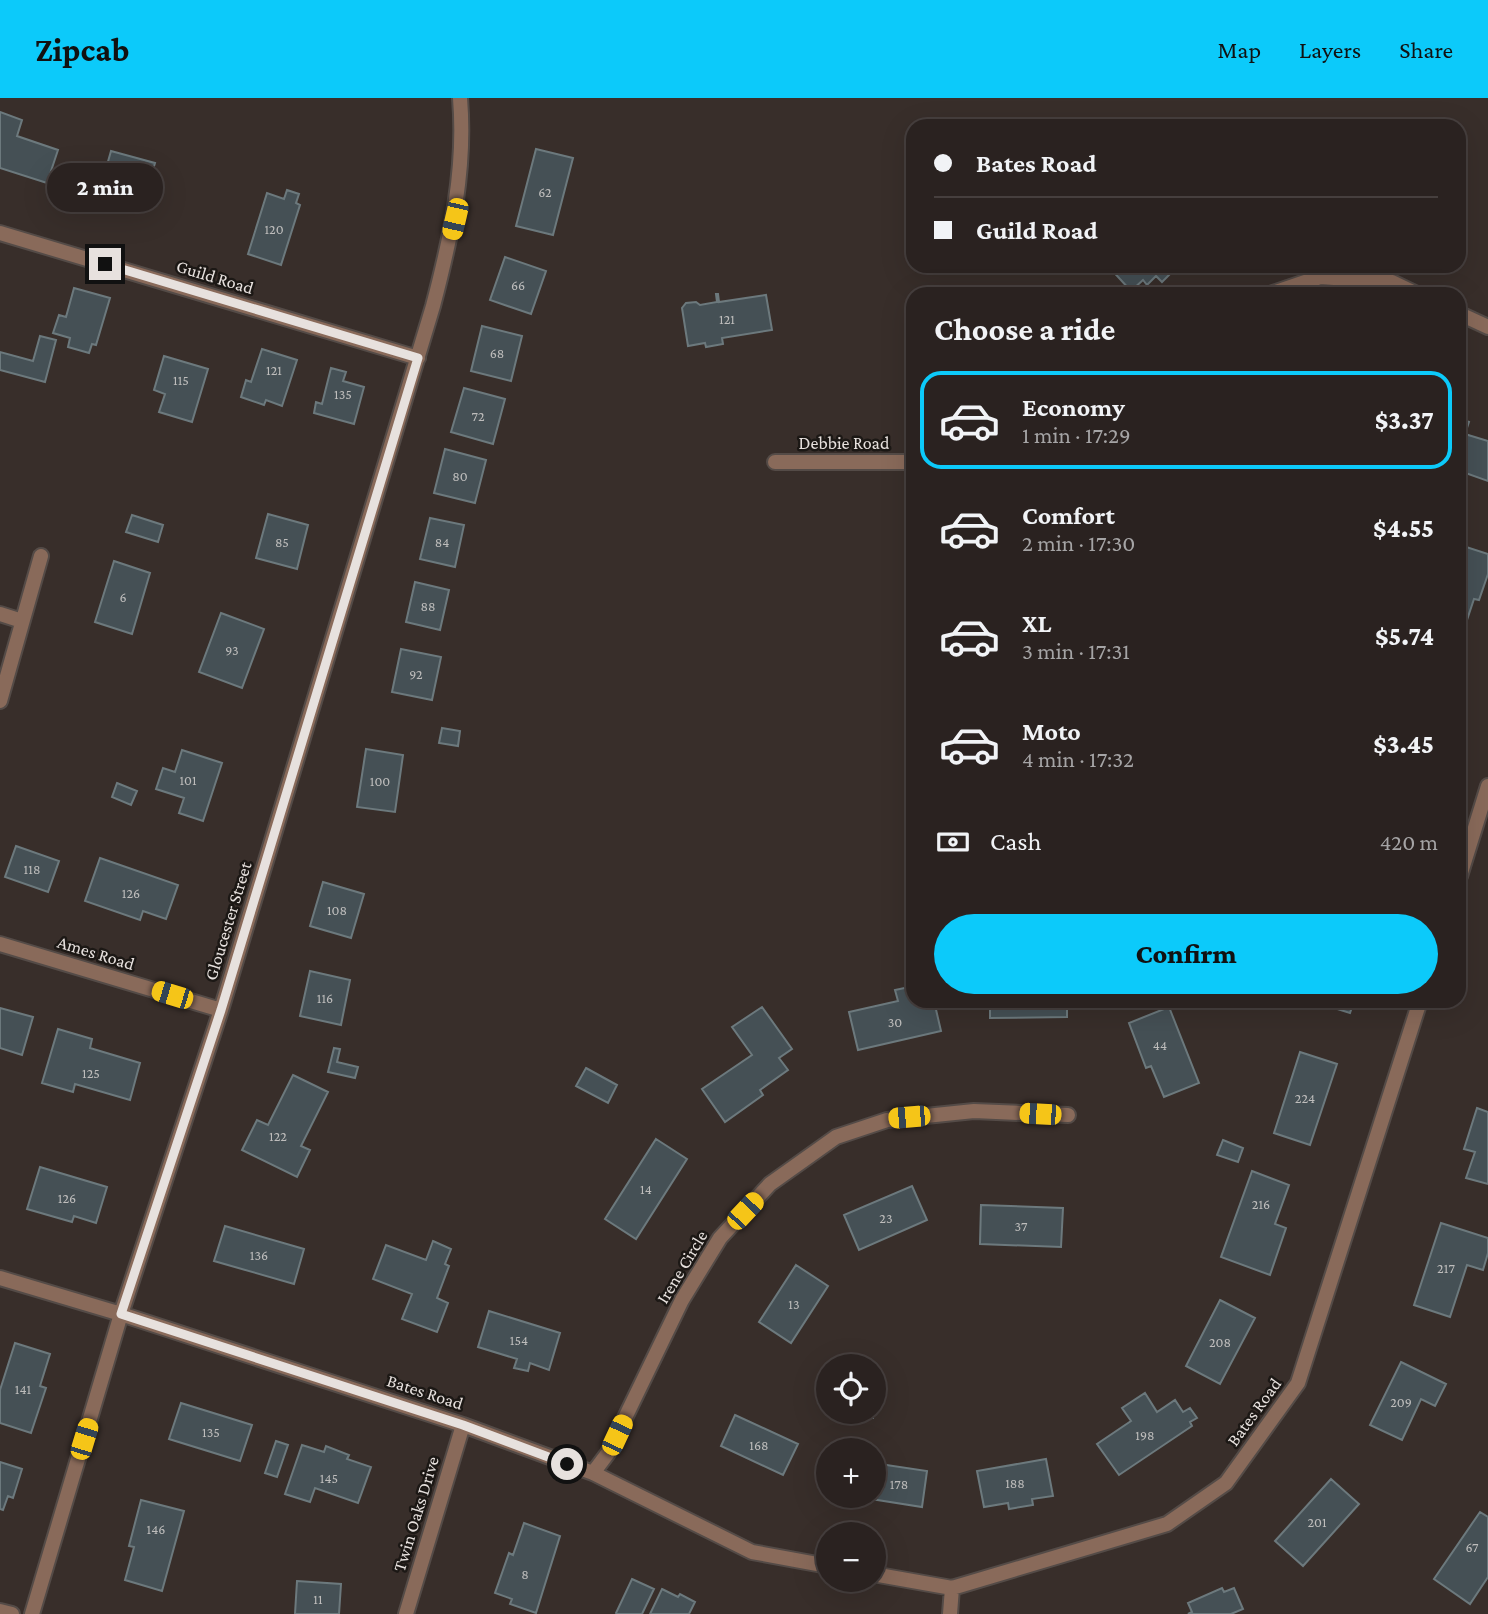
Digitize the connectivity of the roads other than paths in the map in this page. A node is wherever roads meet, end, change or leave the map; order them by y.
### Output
1 (460, 98) edge
2 (0, 233) edge
3 (1291, 287) edge
4 (1402, 287) edge
5 (1466, 317) edge
6 (1488, 327) edge
7 (418, 358) junction
8 (906, 462) edge
9 (775, 463) dead end
10 (41, 555) dead end
11 (0, 614) edge
12 (22, 621) junction
13 (0, 701) edge
14 (1488, 786) edge
15 (1466, 857) edge
16 (0, 944) edge
17 (1418, 1008) edge
18 (221, 1010) junction
19 (1068, 1115) dead end
20 (0, 1278) edge
21 (121, 1314) junction
22 (463, 1425) junction
23 (593, 1474) junction
24 (816, 1564) edge
25 (886, 1576) edge
26 (952, 1588) junction
27 (0, 1611) edge
28 (12, 1614) edge
29 (32, 1614) edge
30 (406, 1614) edge
31 (950, 1614) edge

1 - 7 street, Gloucester Street
2 - 7 street, Guild Road
3 - 4 street
5 - 6 street
7 - 18 street, Gloucester Street
8 - 9 street, Debbie Road
10 - 12 street
11 - 12 street
12 - 13 street
14 - 15 street
16 - 18 street, Ames Road
17 - 26 street, Bates Road
18 - 21 street, Gloucester Street
19 - 23 street, Irene Circle
20 - 21 street, Bates Road
21 - 22 street, Bates Road
21 - 29 street, Gloucester Street
22 - 23 street, Bates Road
22 - 30 street, Twin Oaks Drive
23 - 24 street, Bates Road
25 - 26 street, Bates Road
26 - 31 street
27 - 28 street

